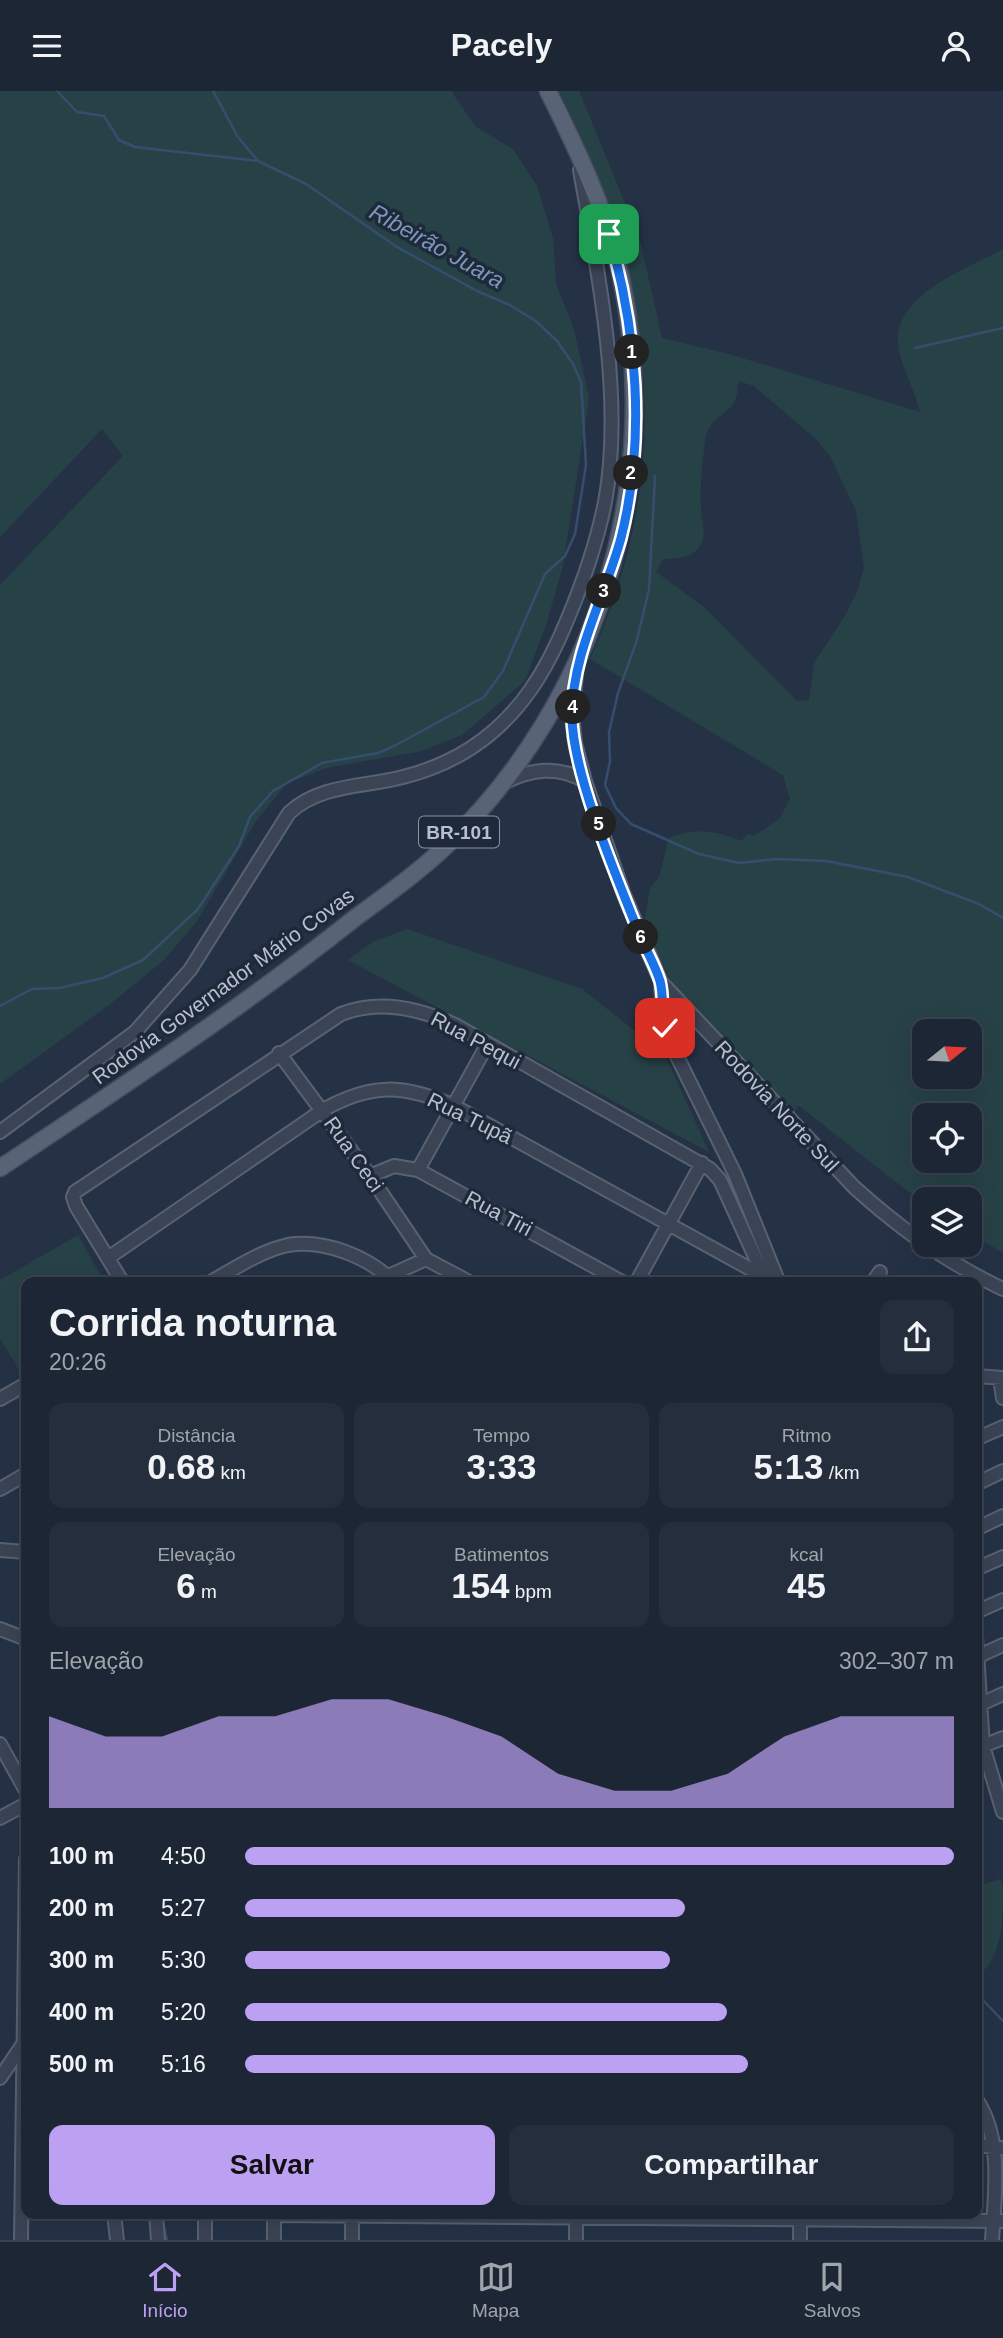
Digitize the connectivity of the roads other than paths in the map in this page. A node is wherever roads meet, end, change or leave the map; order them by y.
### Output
1 (548, 91) edge
2 (577, 152) junction
3 (577, 664) junction
4 (585, 782) junction
5 (499, 785) junction
6 (661, 982) junction
7 (487, 1045) junction
8 (279, 1053) junction
9 (454, 1106) junction
10 (323, 1110) junction
11 (0, 1132) edge
12 (702, 1163) junction
13 (0, 1168) edge
14 (418, 1170) junction
15 (370, 1176) junction
16 (669, 1224) junction
17 (108, 1258) junction
18 (426, 1259) junction
19 (119, 1277) edge
20 (220, 1277) edge
21 (387, 1277) edge
22 (394, 1277) edge
23 (460, 1277) edge
24 (613, 1277) edge
25 (639, 1277) edge
26 (762, 1277) edge
27 (764, 1277) edge
28 (777, 1277) edge
29 (981, 1277) edge
30 (982, 1278) edge
31 (1003, 1289) edge
32 (982, 1376) edge
33 (1001, 1378) edge
34 (21, 1387) edge
35 (0, 1398) edge
36 (1003, 1398) edge
37 (1003, 1427) edge
38 (982, 1436) edge
39 (1003, 1471) edge
40 (21, 1477) edge
41 (982, 1481) edge
42 (0, 1489) edge
43 (1003, 1516) edge
44 (982, 1526) edge
45 (0, 1550) edge
46 (21, 1552) edge
47 (1003, 1557) edge
48 (982, 1566) edge
49 (1003, 1600) edge
50 (982, 1609) edge
51 (0, 1629) edge
52 (21, 1637) edge
53 (1003, 1645) edge
54 (982, 1655) edge
55 (1003, 1694) edge
56 (982, 1704) edge
57 (982, 1725) edge
58 (1003, 1738) edge
59 (0, 1744) edge
60 (983, 1746) junction
61 (21, 1782) edge
62 (21, 1807) edge
63 (1003, 1812) edge
64 (0, 1818) edge
65 (21, 2047) edge
66 (0, 2078) edge
67 (982, 2109) edge
68 (998, 2147) edge
69 (21, 2219) edge
70 (115, 2219) edge
71 (156, 2219) edge
72 (205, 2219) edge
73 (274, 2219) edge
74 (352, 2219) edge
75 (576, 2219) edge
76 (800, 2219) edge
77 (919, 2219) edge
78 (998, 2221) edge
79 (21, 2240) edge
80 (117, 2240) edge
81 (158, 2240) edge
82 (205, 2240) edge
83 (274, 2240) edge
84 (352, 2240) edge
85 (576, 2240) edge
86 (800, 2240) edge
87 (992, 2240) edge

1 - 2 main road, Rodovia Governador Mário Covas / BR-101
2 - 3 main road, Rodovia Governador Mário Covas / BR-101
2 - 11 street
3 - 4 street, Rodovia Norte Sul
3 - 5 main road, Rodovia Governador Mário Covas / BR-101
4 - 5 street
4 - 6 street, Rodovia Norte Sul
5 - 13 main road, Rodovia Governador Mário Covas / BR-101
6 - 28 street
6 - 29 street, Rodovia Norte Sul
7 - 8 street, Rua Pequi
7 - 9 street
7 - 12 street, Rua Pequi
8 - 10 street, Rua Ceci
8 - 17 street, Rua Pequi
9 - 10 street, Rua Tupã
9 - 14 street
9 - 16 street, Rua Tupã
10 - 15 street, Rua Ceci
10 - 17 street, Rua Tupã
12 - 16 street
12 - 27 street, Rua Pequi
14 - 15 street, Rua Tiri
14 - 24 street, Rua Tiri
15 - 18 street, Rua Ceci
16 - 25 street
16 - 26 street, Rua Tupã
17 - 19 street
18 - 22 street
18 - 23 street
20 - 21 street
30 - 31 street, Rodovia Norte Sul
32 - 33 street
33 - 36 street
34 - 35 street
37 - 38 street
39 - 41 street
40 - 42 street
43 - 44 street
45 - 46 street
47 - 48 street
49 - 50 street
51 - 52 street
53 - 54 street
55 - 56 street
57 - 60 street
58 - 60 street
59 - 61 street
60 - 63 street
62 - 64 street
65 - 66 street
67 - 68 street
68 - 78 street
69 - 79 street
70 - 80 street
71 - 81 street
72 - 82 street
73 - 83 street
74 - 84 street
75 - 85 street
76 - 86 street
77 - 78 street
78 - 87 street

